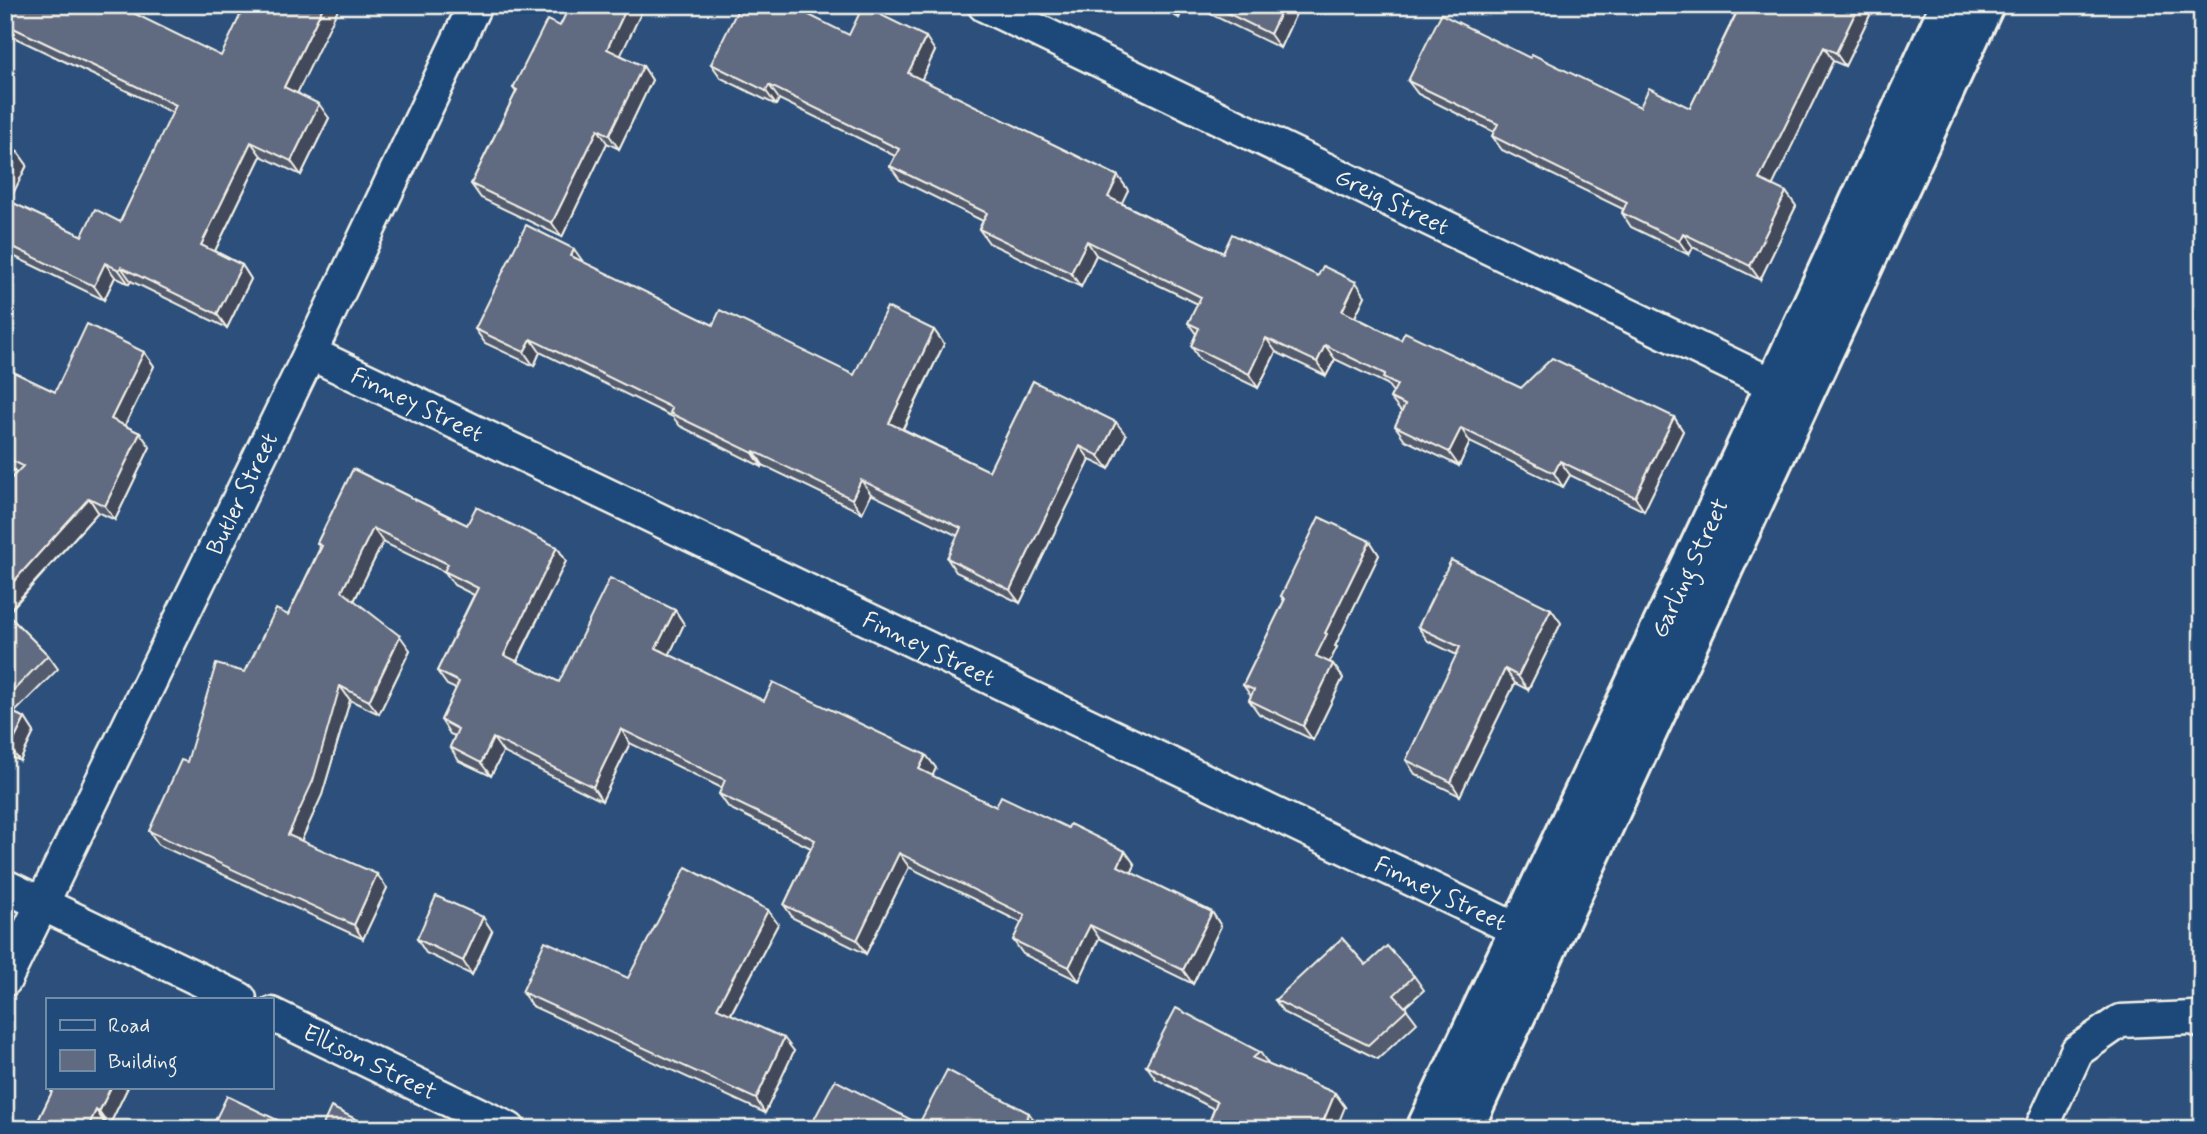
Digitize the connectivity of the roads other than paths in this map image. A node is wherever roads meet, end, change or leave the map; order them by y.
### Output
1 (475, 5) edge
2 (984, 5) edge
3 (1950, 5) edge
4 (1984, 5) edge
5 (310, 353) junction
6 (1789, 392) junction
7 (5, 886) edge
8 (42, 904) junction
9 (1534, 937) junction
10 (5, 980) edge
11 (238, 998) edge
12 (273, 1015) edge
13 (2202, 1022) edge
14 (509, 1129) edge
15 (1426, 1129) edge
16 (1462, 1129) edge
17 (2041, 1129) edge

1 - 5 street, Butler Street
2 - 6 street, Greig Street
3 - 6 street, Garling Street
4 - 6 street, Garling Street
5 - 8 street, Butler Street
5 - 9 street, Finney Street
6 - 9 street, Garling Street
7 - 8 street
8 - 10 street, Butler Street
8 - 11 street
9 - 15 street, Garling Street
9 - 16 street, Garling Street
12 - 14 street, Ellison Street
13 - 17 street

